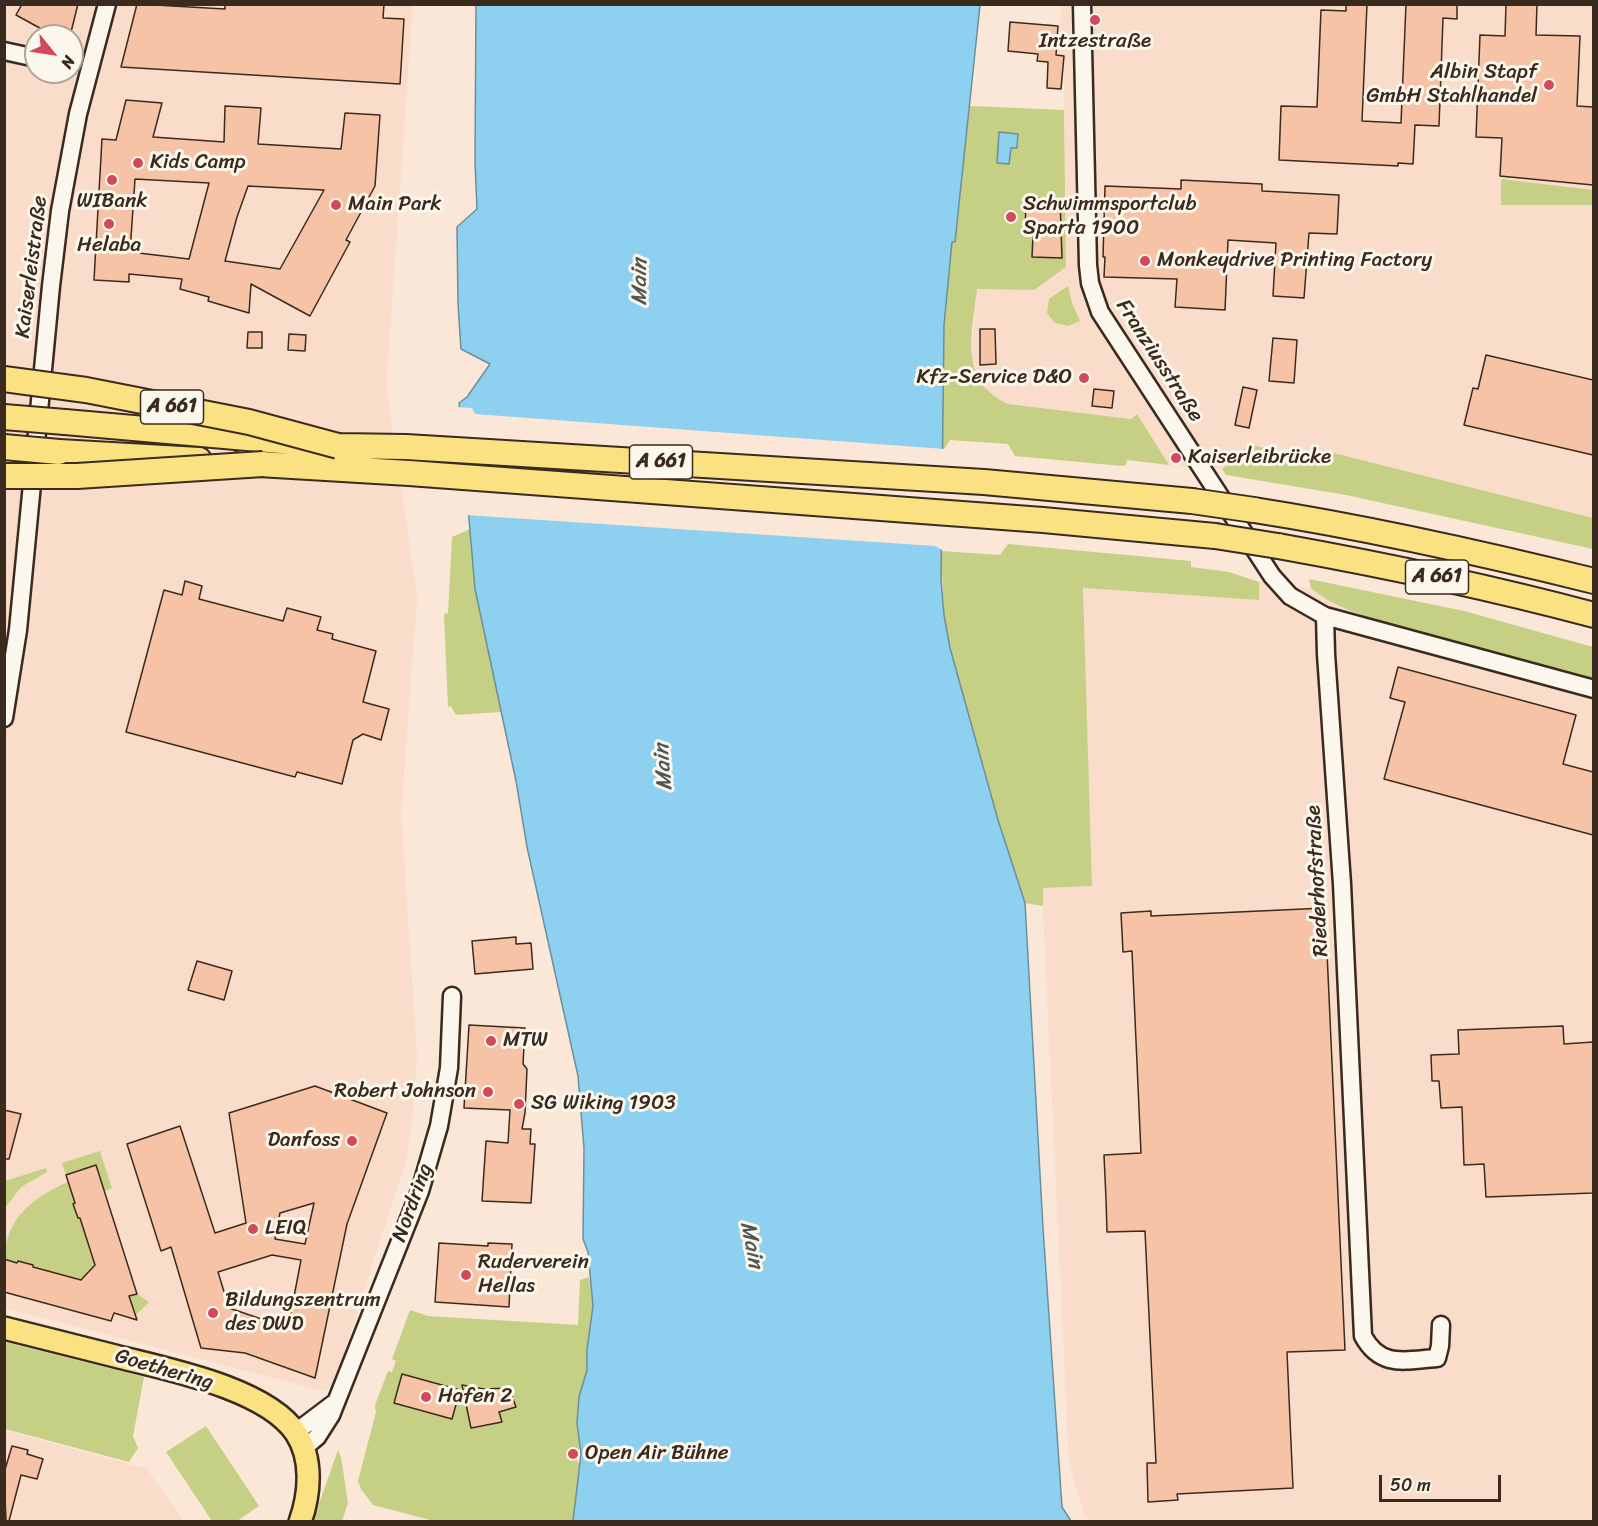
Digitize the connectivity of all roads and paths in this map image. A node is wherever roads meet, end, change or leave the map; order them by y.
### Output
1 (107, 4) edge
2 (1082, 4) edge
3 (4, 51) edge
4 (24, 55) edge
5 (84, 59) edge
6 (78, 84) edge
7 (4, 378) edge
8 (4, 417) edge
9 (338, 446) junction
10 (4, 447) edge
11 (263, 464) junction
12 (4, 476) edge
13 (1593, 581) edge
14 (1593, 615) edge
15 (1325, 616) junction
16 (1593, 689) edge
17 (4, 718) edge
18 (452, 996) dead end
19 (1441, 1325) dead end
20 (4, 1328) edge
21 (300, 1440) junction
22 (300, 1521) edge

1 - 5 street, Kaiserleistraße
2 - 15 street, Franziusstraße
3 - 4 street
6 - 17 street, Kaiserleistraße
7 - 9 highway, A 661, bridge
8 - 9 highway, A 661, bridge
9 - 13 highway, A 661, bridge
10 - 11 highway, A 661, bridge
11 - 12 highway, A 661, bridge
11 - 14 highway, A 661, bridge
15 - 16 street
15 - 19 street, Riederhofstraße
18 - 21 street, Nordring
20 - 21 main road, Goethering
21 - 22 main road

